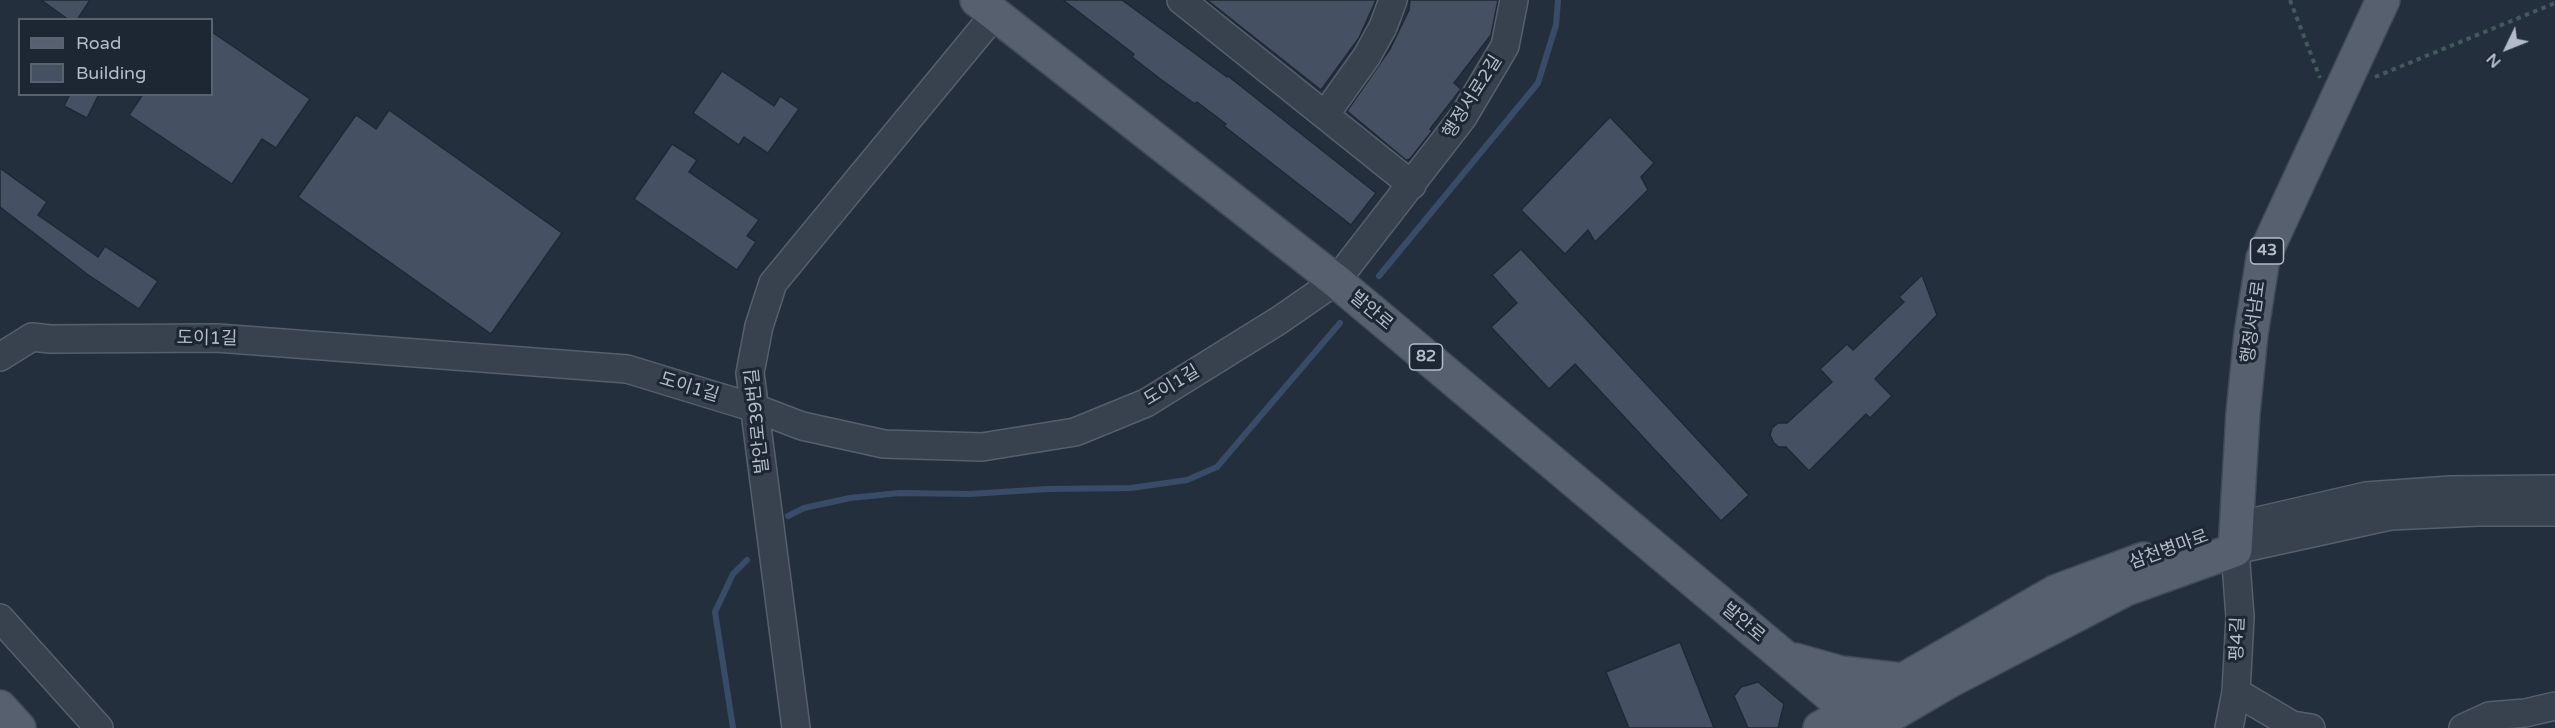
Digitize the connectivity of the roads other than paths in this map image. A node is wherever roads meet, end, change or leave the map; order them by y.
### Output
1 (1181, 0) edge
2 (1393, 0) edge
3 (1514, 0) edge
4 (2383, 0) edge
5 (986, 7) edge
6 (1325, 115) junction
7 (1412, 185) junction
8 (1336, 281) junction
9 (0, 357) edge
10 (755, 408) junction
11 (2555, 489) edge
12 (2555, 512) edge
13 (2236, 538) junction
14 (0, 618) edge
15 (1791, 663) junction
16 (1902, 680) junction
17 (2236, 692) junction
18 (2555, 706) edge
19 (0, 707) edge
20 (1860, 722) edge
21 (19, 728) edge
22 (99, 728) edge
23 (796, 728) edge
24 (1801, 728) edge
25 (1820, 728) edge
26 (2229, 728) edge
27 (2310, 728) edge
28 (2463, 728) edge

1 - 6 street
2 - 6 street
3 - 7 street, 행정서로2길
4 - 13 main road, 행정서남로 / 43
5 - 8 main road, 발안로 / 82
5 - 10 street, 발안로39번길
6 - 7 street
7 - 8 street, 행정서로2길
8 - 10 street, 도이1길
8 - 15 main road, 발안로 / 82
9 - 10 street, 도이1길
10 - 23 street, 발안로39번길
11 - 13 street, 삼천병마로
12 - 13 street, 삼천병마로
13 - 16 main road, 삼천병마로
13 - 17 street, 평4길
13 - 20 main road, 삼천병마로
14 - 22 street
15 - 16 main road
15 - 20 main road, 발안로 / 82
15 - 24 main road
16 - 20 main road, 삼천병마로
17 - 26 street, 평4길
17 - 27 street
18 - 28 street
19 - 21 main road
20 - 25 main road, 삼천병마로

